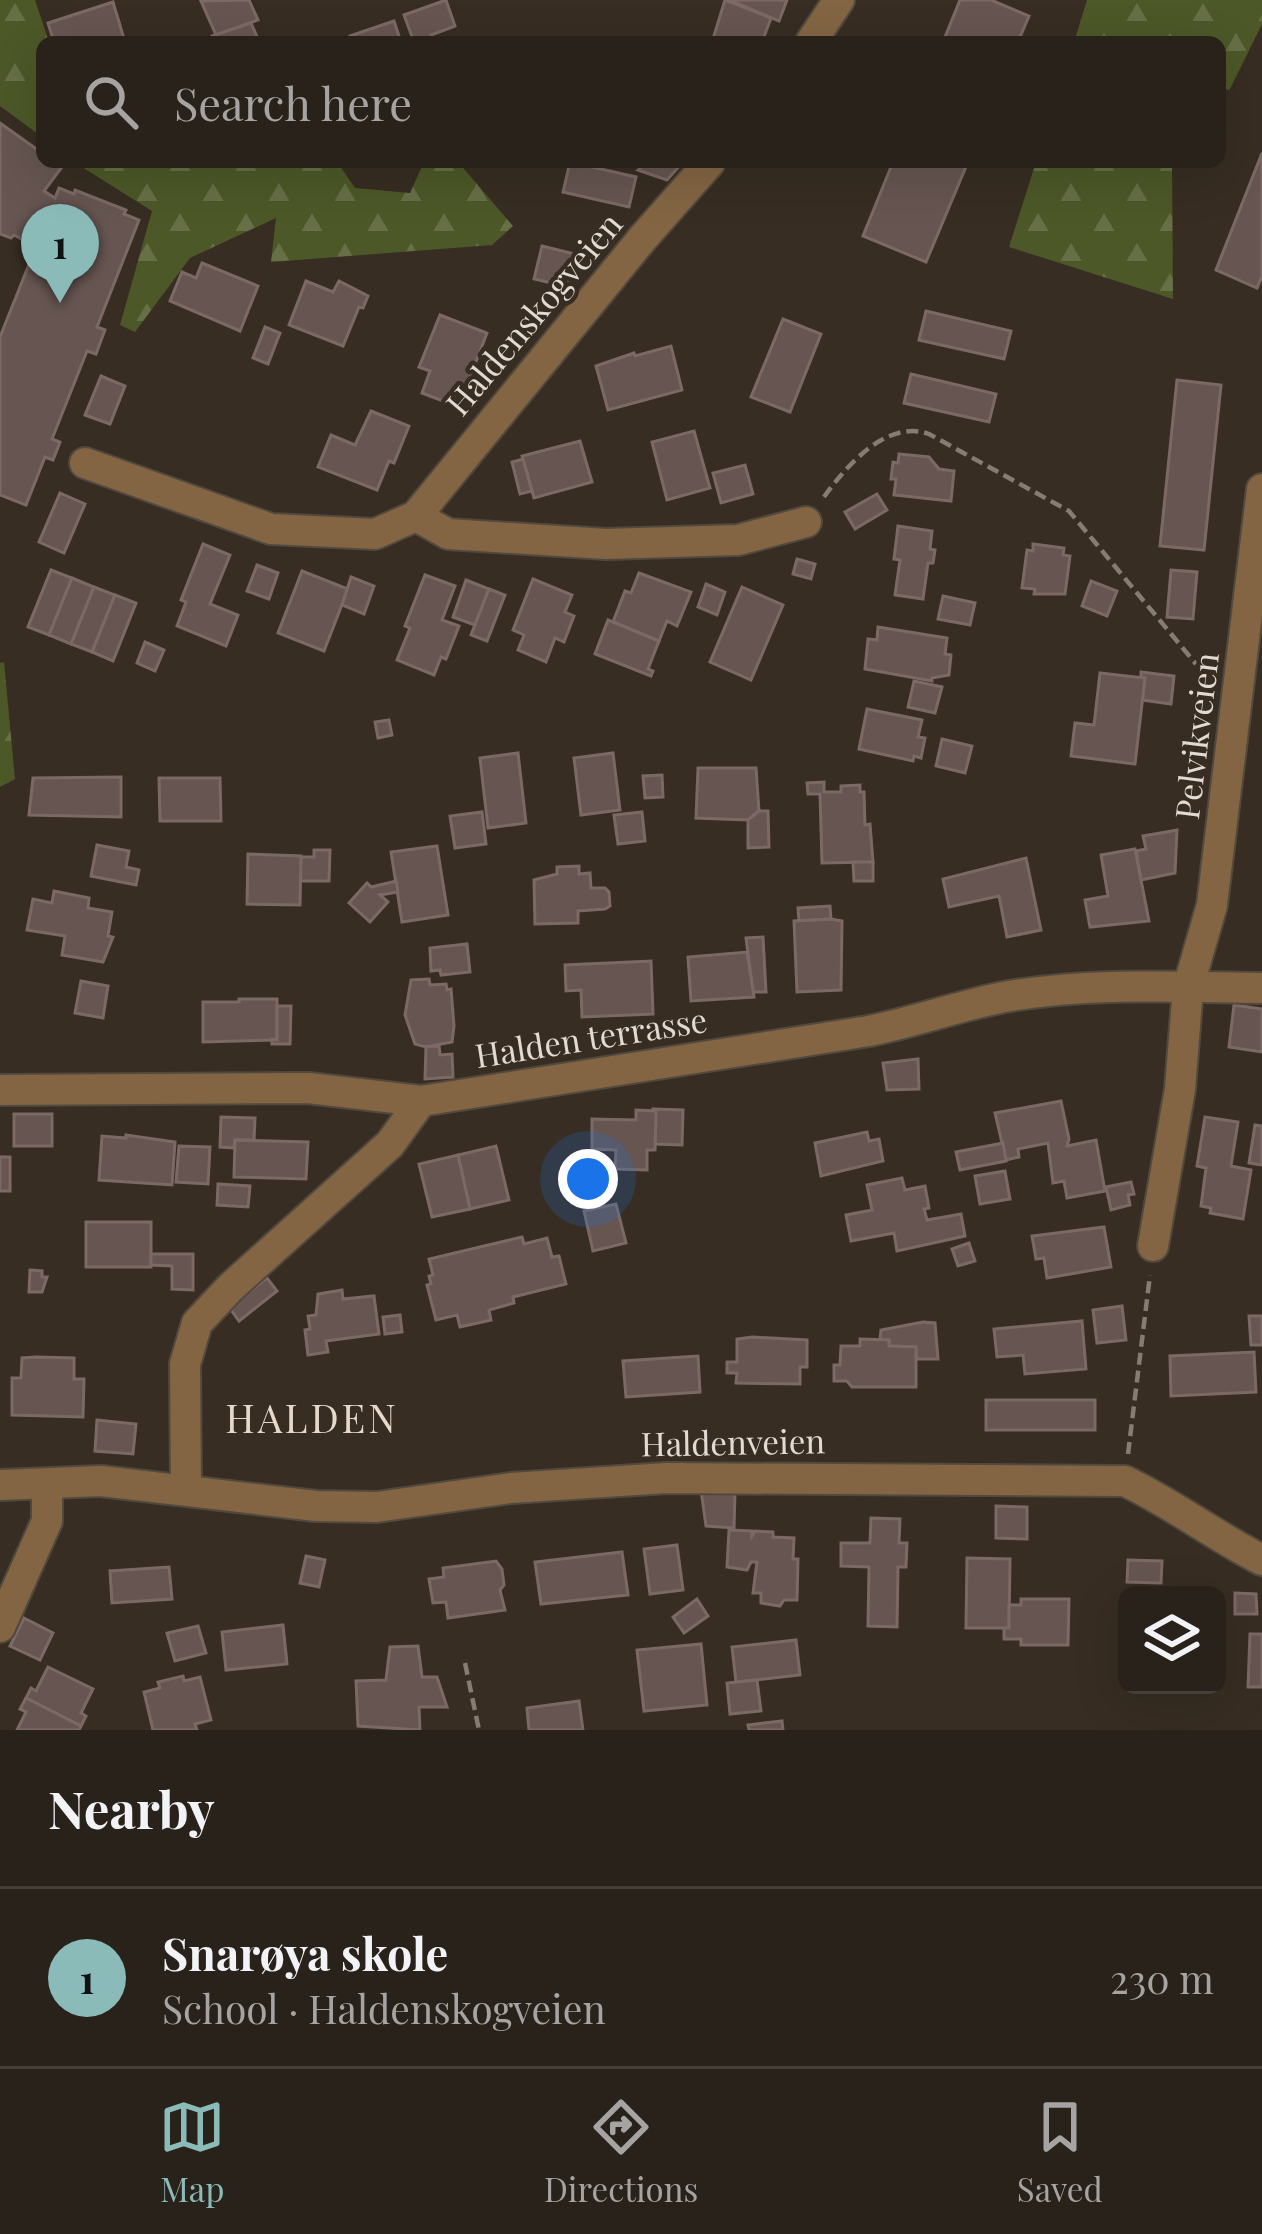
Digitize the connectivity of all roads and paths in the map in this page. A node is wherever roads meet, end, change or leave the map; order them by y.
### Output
1 (839, 0) edge
2 (815, 36) edge
3 (705, 168) edge
4 (85, 463) dead end
5 (1262, 489) edge
6 (416, 516) junction
7 (806, 523) joint
8 (1253, 647) edge
9 (1196, 664) dead end
10 (1188, 988) junction
11 (1262, 988) edge
12 (0, 1090) edge
13 (421, 1101) junction
14 (1154, 1246) joint
15 (1125, 1481) junction
16 (0, 1485) edge
17 (47, 1485) junction
18 (186, 1490) junction
19 (1262, 1560) edge
20 (0, 1627) edge
21 (465, 1663) dead end
22 (479, 1730) edge

1 - 2 street
3 - 6 street, Haldenskogveien
4 - 6 street
5 - 8 street, Pelvikveien
6 - 7 street
7 - 9 path
8 - 10 street, Pelvikveien
10 - 11 street
10 - 13 street, Halden terrasse
10 - 14 street, Pelvikveien
12 - 13 street, Halden terrasse
13 - 18 street
14 - 15 path
15 - 18 street, Haldenveien
15 - 19 street, Haldenveien
16 - 17 street, Haldenveien
17 - 18 street, Haldenveien
17 - 20 street
21 - 22 path

